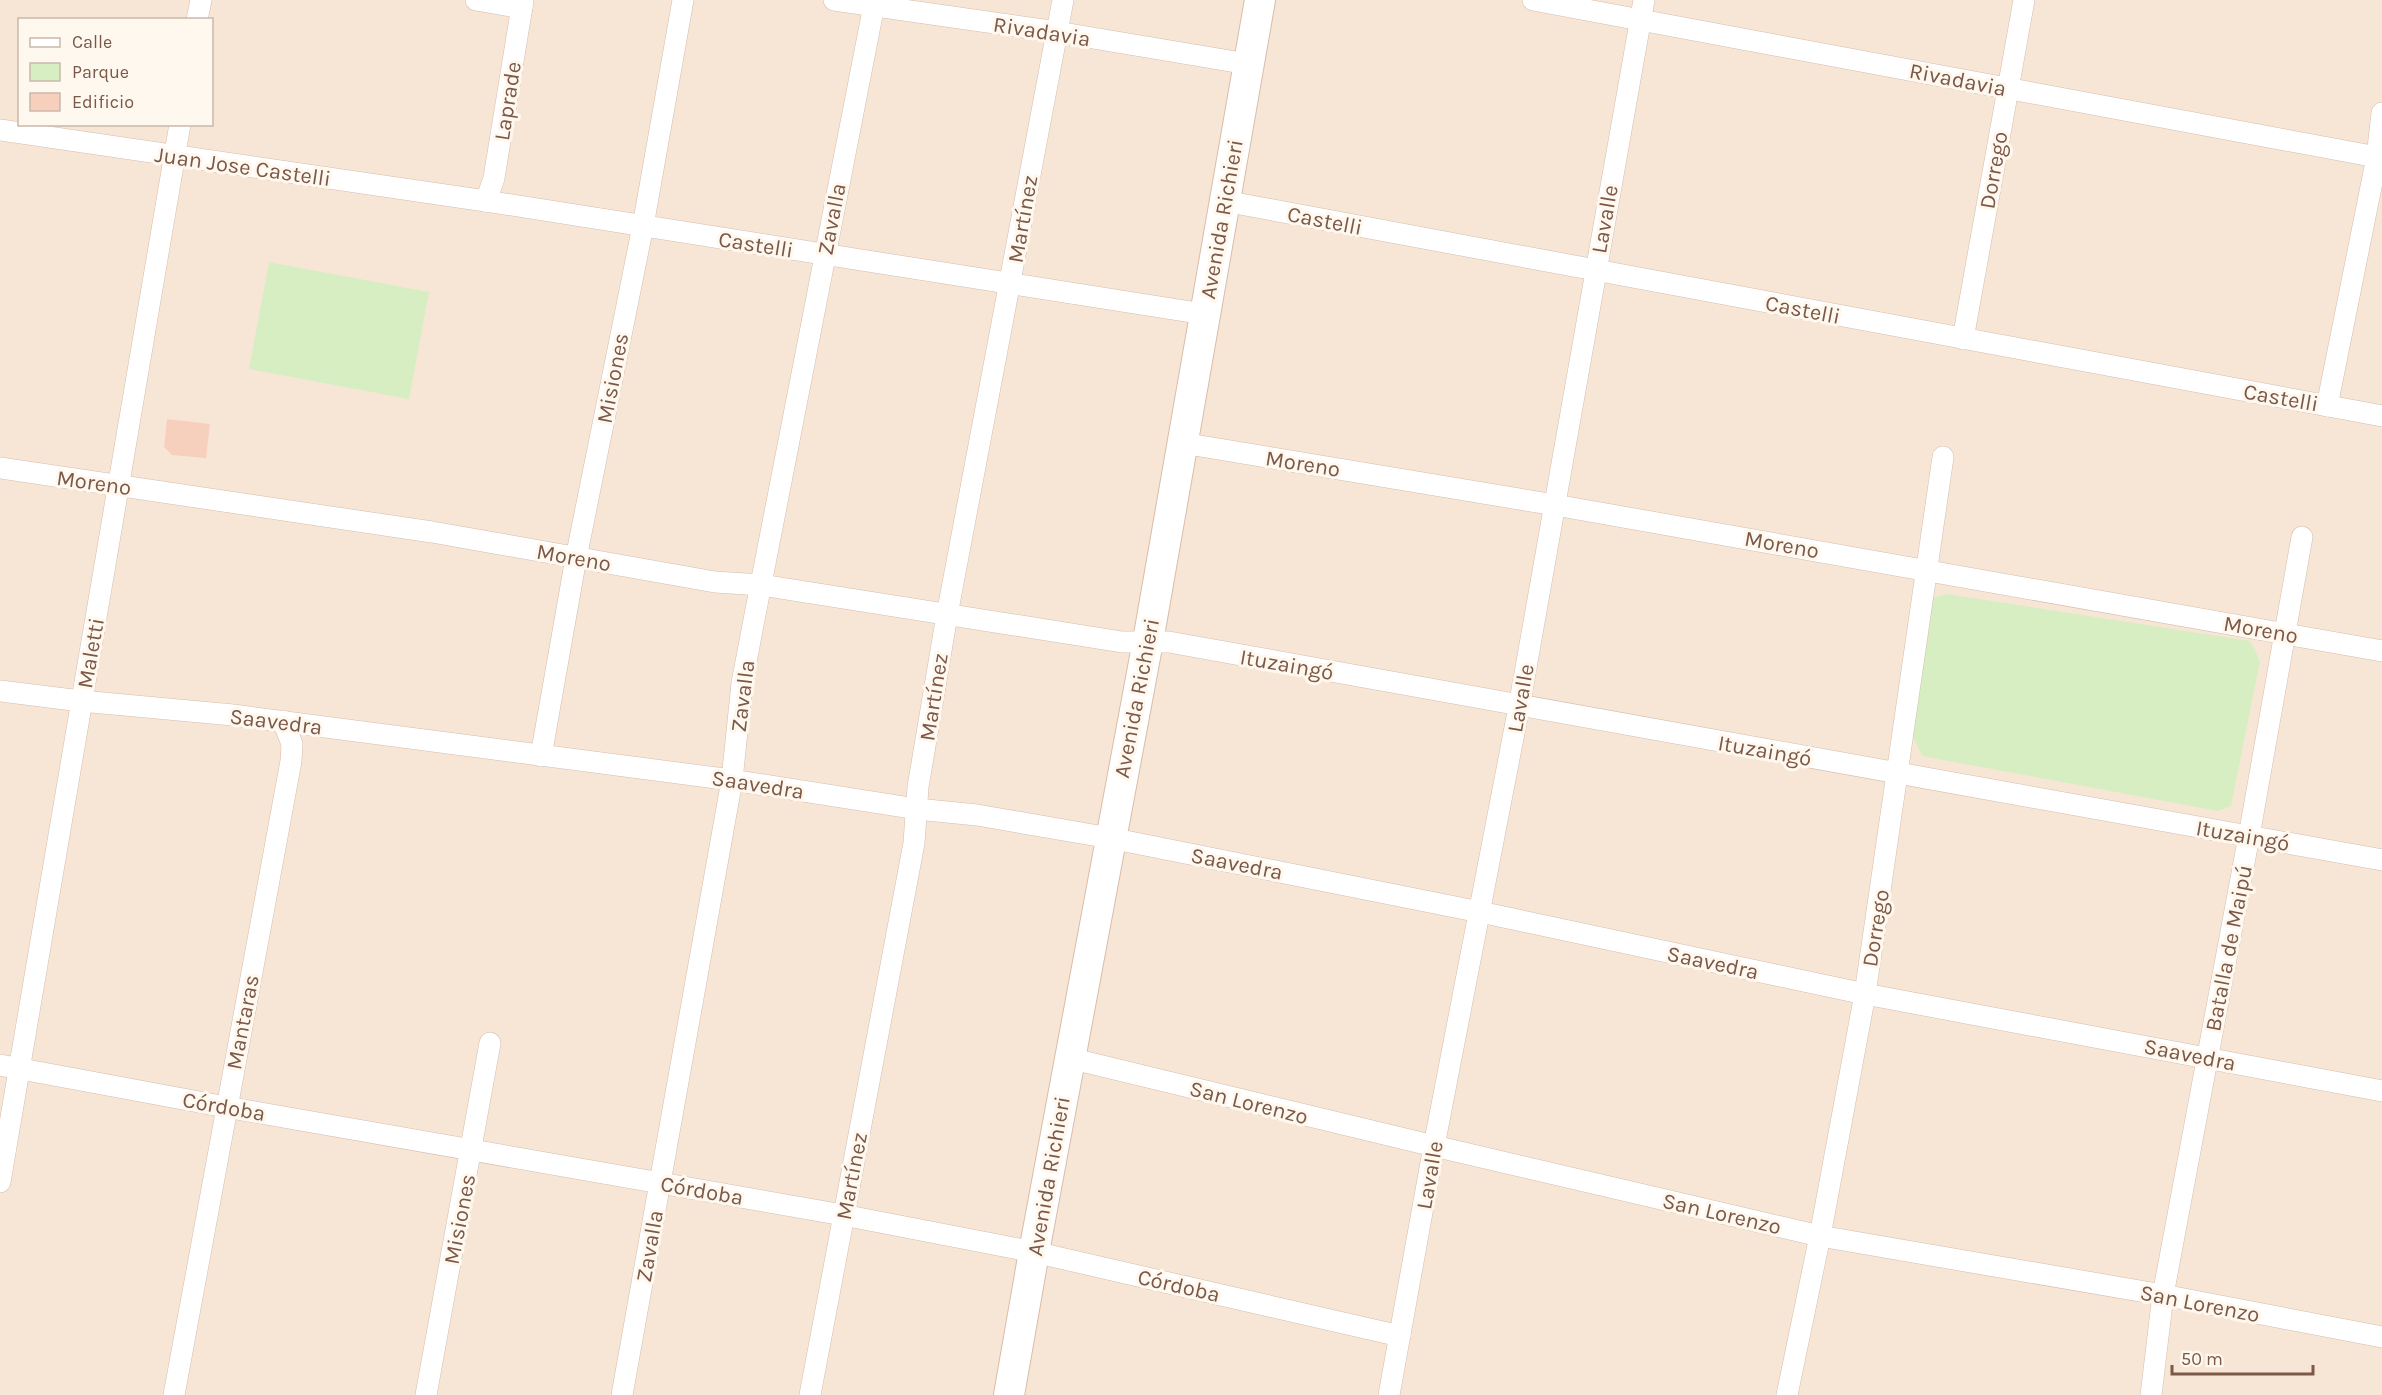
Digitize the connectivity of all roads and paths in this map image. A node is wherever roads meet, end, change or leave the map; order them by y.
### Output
1 (201, 0) edge
2 (476, 0) edge
3 (683, 0) edge
4 (834, 0) edge
5 (1063, 0) edge
6 (1260, 0) edge
7 (1533, 0) edge
8 (2024, 0) edge
9 (874, 3) edge
10 (522, 4) edge
11 (1642, 10) edge
12 (197, 18) edge
13 (1057, 32) junction
14 (1248, 64) junction
15 (2008, 88) junction
16 (2382, 113) edge
17 (180, 126) edge
18 (0, 130) edge
19 (175, 157) junction
20 (2379, 158) edge
21 (486, 201) junction
22 (1224, 201) junction
23 (643, 226) junction
24 (824, 255) junction
25 (1595, 270) junction
26 (1011, 282) junction
27 (1204, 314) junction
28 (1963, 339) junction
29 (2327, 405) junction
30 (2382, 416) edge
31 (1182, 443) junction
32 (1943, 457) dead end
33 (0, 468) edge
34 (119, 485) junction
35 (1555, 505) junction
36 (2302, 537) dead end
37 (576, 558) junction
38 (1928, 570) junction
39 (762, 585) junction
40 (947, 615) junction
41 (2285, 634) junction
42 (1148, 641) junction
43 (2382, 651) edge
44 (0, 691) edge
45 (81, 701) junction
46 (1519, 706) junction
47 (284, 721) junction
48 (541, 756) junction
49 (1898, 774) junction
50 (732, 780) junction
51 (917, 809) junction
52 (2249, 836) junction
53 (1110, 838) junction
54 (2382, 860) edge
55 (1480, 912) junction
56 (1865, 994) junction
57 (490, 1042) dead end
58 (2207, 1057) junction
59 (1069, 1058) junction
60 (10, 1066) edge
61 (2382, 1091) edge
62 (226, 1107) junction
63 (1434, 1146) junction
64 (472, 1149) junction
65 (0, 1182) edge
66 (660, 1183) junction
67 (843, 1215) junction
68 (1820, 1236) junction
69 (1034, 1252) junction
70 (2163, 1295) junction
71 (1400, 1336) junction
72 (2382, 1337) edge
73 (174, 1395) edge
74 (426, 1395) edge
75 (622, 1395) edge
76 (810, 1395) edge
77 (1009, 1395) edge
78 (1389, 1395) edge
79 (1787, 1395) edge
80 (2151, 1395) edge

1 - 12 street
2 - 10 street
3 - 23 street, Misiones
4 - 9 street, Rivadavia
5 - 13 street, Martínez
6 - 14 street, Avenida Richieri
7 - 11 street, Rivadavia
8 - 15 street, Dorrego
9 - 13 street, Rivadavia
9 - 24 street, Zavalla
10 - 21 street, Laprade
11 - 15 street, Rivadavia
11 - 25 street, Lavalle
13 - 14 street, Rivadavia
13 - 26 street, Martínez
14 - 22 street, Avenida Richieri
15 - 20 street, Rivadavia
15 - 28 street, Dorrego
16 - 20 street
17 - 19 street, Maletti
18 - 19 street, Juan Jose Castelli
19 - 21 street, Juan Jose Castelli
19 - 34 street, Maletti
20 - 29 street
21 - 23 street, Castelli
22 - 25 street, Castelli
22 - 27 street, Avenida Richieri
23 - 24 street, Castelli
23 - 37 street, Misiones
24 - 26 street, Castelli
24 - 39 street, Zavalla
25 - 28 street, Castelli
25 - 35 street, Lavalle
26 - 27 street, Castelli
26 - 40 street, Martínez
27 - 31 street, Avenida Richieri
28 - 29 street, Castelli
29 - 30 street, Castelli
31 - 35 street, Moreno
31 - 42 street, Avenida Richieri
32 - 38 street, Dorrego
33 - 34 street, Moreno
34 - 37 street, Moreno
34 - 45 street, Maletti
35 - 38 street, Moreno
35 - 46 street, Lavalle
36 - 41 street, Batalla de Maipú
37 - 39 street, Moreno
37 - 48 street, Misiones
38 - 41 street, Moreno
38 - 49 street, Dorrego
39 - 40 street, Moreno
39 - 50 street, Zavalla
40 - 42 street, Moreno
40 - 51 street, Martínez
41 - 43 street, Moreno
41 - 52 street, Batalla de Maipú
42 - 46 street, Ituzaingó
42 - 53 street, Avenida Richieri
44 - 45 street, Saavedra
45 - 47 street, Saavedra
45 - 60 street, Maletti
46 - 49 street, Ituzaingó
46 - 55 street, Lavalle
47 - 48 street, Saavedra
47 - 62 street, Mantaras
48 - 50 street, Saavedra
49 - 52 street, Ituzaingó
49 - 56 street, Dorrego
50 - 51 street, Saavedra
50 - 66 street, Zavalla
51 - 53 street, Saavedra
51 - 67 street, Martínez
52 - 54 street, Ituzaingó
52 - 58 street, Batalla de Maipú
53 - 55 street, Saavedra
53 - 59 street, Avenida Richieri
55 - 56 street, Saavedra
55 - 63 street, Lavalle
56 - 58 street, Saavedra
56 - 68 street, Dorrego
57 - 64 street, Misiones
58 - 61 street, Saavedra
58 - 70 street, Batalla de Maipú
59 - 63 street, San Lorenzo
59 - 69 street, Avenida Richieri
60 - 62 street, Córdoba
60 - 65 street, Maletti
62 - 64 street, Córdoba
62 - 73 street, Mantaras
63 - 68 street, San Lorenzo
63 - 71 street, Lavalle
64 - 66 street, Córdoba
64 - 74 street, Misiones
66 - 67 street, Córdoba
66 - 75 street, Zavalla
67 - 69 street, Córdoba
67 - 76 street, Martínez
68 - 70 street, San Lorenzo
68 - 79 street, Dorrego
69 - 71 street, Córdoba
69 - 77 street, Avenida Richieri
70 - 72 street, San Lorenzo
70 - 80 street, Batalla de Maipú
71 - 78 street, Lavalle

